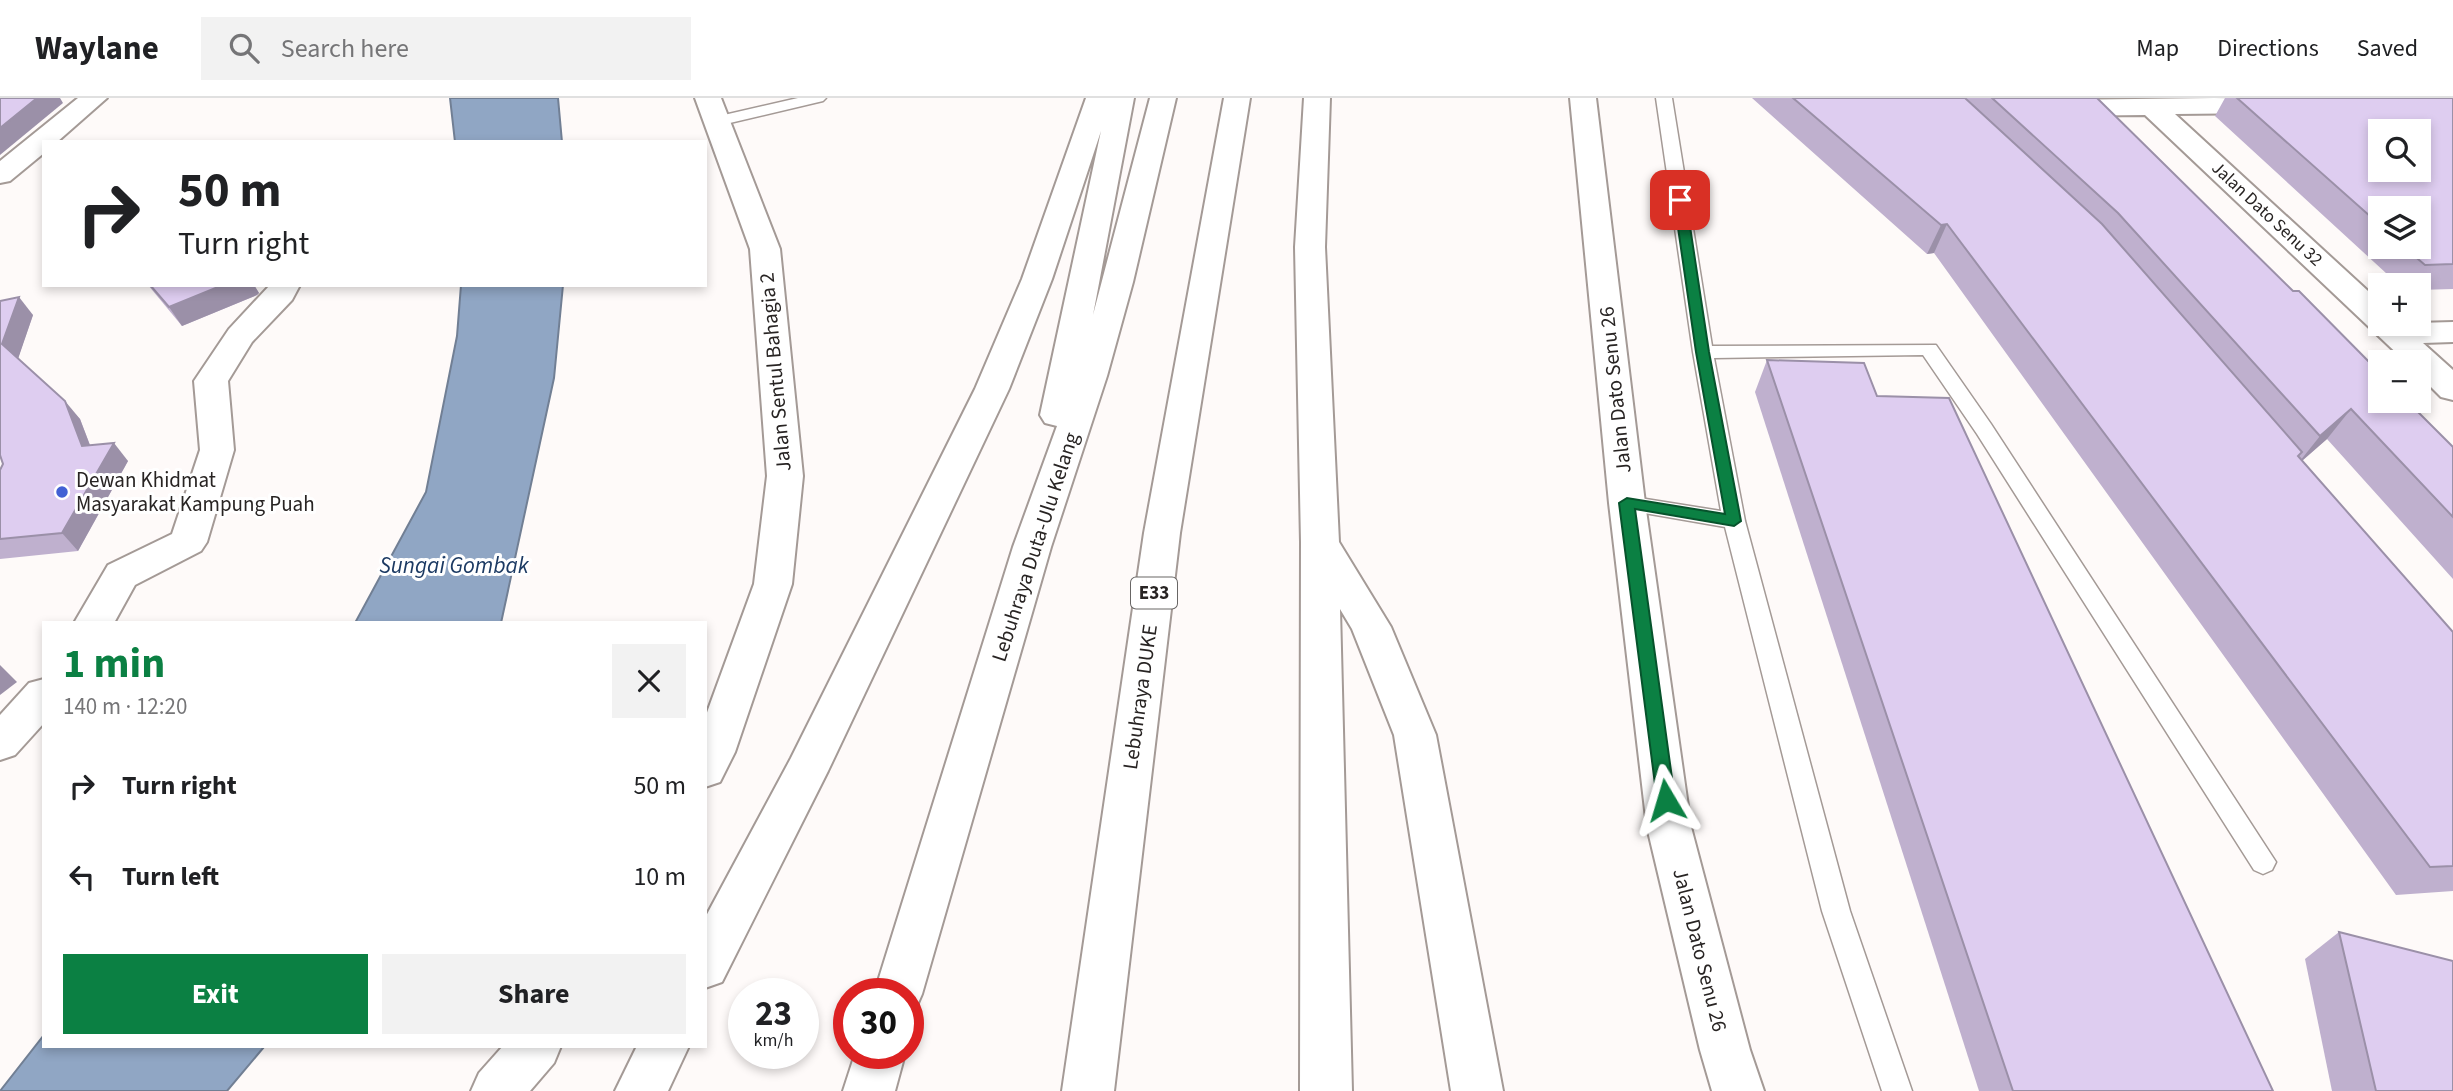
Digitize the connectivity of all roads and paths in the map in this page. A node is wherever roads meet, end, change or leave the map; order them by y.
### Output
1 (94, 98) edge
2 (818, 98) edge
3 (1099, 98) edge
4 (1121, 98) edge
5 (1163, 98) edge
6 (1237, 98) edge
7 (1317, 98) edge
8 (1584, 98) edge
9 (1664, 98) edge
10 (2303, 105) edge
11 (2029, 108) edge
12 (2153, 108) junction
13 (713, 110) edge
14 (43, 140) edge
15 (42, 141) edge
16 (0, 175) edge
17 (284, 287) edge
18 (2368, 308) edge
19 (2431, 330) edge
20 (2453, 332) edge
21 (2397, 336) edge
22 (1703, 352) junction
23 (2453, 389) edge
24 (1627, 503) junction
25 (1734, 521) junction
26 (1320, 542) junction
27 (1032, 547) junction
28 (95, 621) edge
29 (42, 697) edge
30 (0, 743) edge
31 (707, 765) edge
32 (2263, 862) dead end
33 (707, 962) edge
34 (903, 978) edge
35 (534, 1048) edge
36 (663, 1048) edge
37 (876, 1069) edge
38 (497, 1091) edge
39 (641, 1091) edge
40 (869, 1091) edge
41 (1088, 1091) edge
42 (1326, 1091) edge
43 (1477, 1091) edge
44 (1738, 1091) edge
45 (1897, 1091) edge

1 - 14 main road
2 - 13 lane
3 - 33 main road
4 - 27 main road
5 - 27 main road, Lebuhraya Duta-Ulu Kelang
6 - 41 main road, Lebuhraya DUKE / E33
7 - 26 main road
8 - 24 main road, Jalan Dato Senu 26
9 - 22 lane
10 - 12 main road
11 - 12 main road
12 - 18 main road, Jalan Dato Senu 32
13 - 31 main road, Jalan Sentul Bahagia 2
15 - 16 main road
17 - 28 main road
19 - 20 main road
21 - 23 main road, Jalan Dato Senu 32
22 - 25 lane
22 - 32 lane
24 - 25 lane
24 - 44 main road, Jalan Dato Senu 26
25 - 45 lane
26 - 42 main road
26 - 43 main road
27 - 34 main road, Lebuhraya Duta-Ulu Kelang
29 - 30 main road
35 - 38 main road
36 - 39 main road
37 - 40 main road

